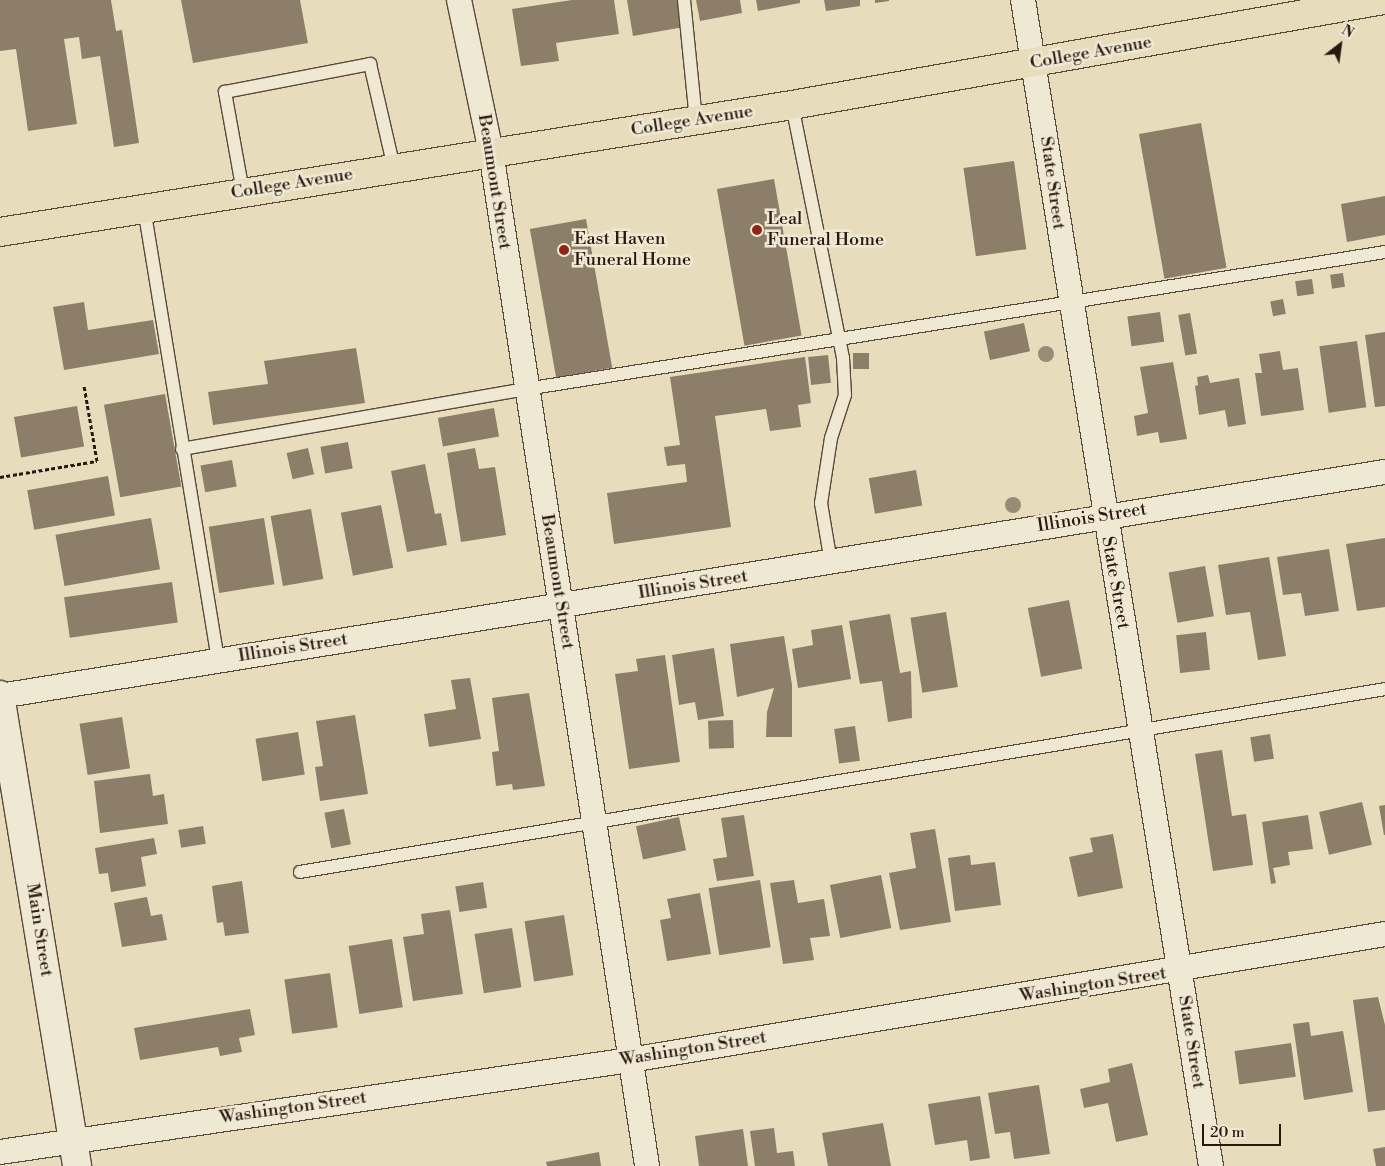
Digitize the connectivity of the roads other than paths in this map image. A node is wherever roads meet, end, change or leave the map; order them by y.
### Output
1 (460, 0) edge
2 (684, 0) edge
3 (1023, 0) edge
4 (1383, 0) edge
5 (1035, 63) junction
6 (792, 105) junction
7 (696, 120) junction
8 (491, 152) junction
9 (394, 168) junction
10 (243, 192) junction
11 (144, 208) junction
12 (0, 232) edge
13 (1385, 252) edge
14 (1069, 302) junction
15 (839, 338) junction
16 (526, 389) junction
17 (182, 449) junction
18 (1385, 472) edge
19 (1104, 516) junction
20 (831, 563) junction
21 (561, 606) junction
22 (218, 660) junction
23 (1385, 689) edge
24 (0, 695) edge
25 (1140, 730) junction
26 (591, 823) junction
27 (300, 872) dead end
28 (1385, 934) edge
29 (1180, 970) junction
30 (630, 1060) junction
31 (0, 1152) edge
32 (75, 1153) edge
33 (647, 1166) edge
34 (1211, 1166) edge

1 - 8 street, Beaumont Street
2 - 7 lane
3 - 5 street, State Street
4 - 5 main road, College Avenue
5 - 6 main road, College Avenue
5 - 14 street, State Street
6 - 7 main road, College Avenue
6 - 15 lane
7 - 8 main road, College Avenue
8 - 9 main road, College Avenue
8 - 16 street, Beaumont Street
9 - 10 main road, College Avenue
9 - 10 lane
10 - 11 main road, College Avenue
11 - 12 main road, College Avenue
11 - 17 lane
13 - 14 lane
14 - 15 lane
14 - 19 street, State Street
15 - 16 lane
15 - 20 lane
16 - 17 lane
16 - 21 street, Beaumont Street
17 - 22 lane
18 - 19 street, Illinois Street
19 - 20 street, Illinois Street
19 - 25 street, State Street
20 - 21 street, Illinois Street
21 - 22 street, Illinois Street
21 - 26 street, Beaumont Street
22 - 24 street, Illinois Street
23 - 25 lane
24 - 32 street, Main Street
25 - 26 lane
25 - 29 street, State Street
26 - 27 lane
26 - 30 street, Beaumont Street
28 - 29 street, Washington Street
29 - 30 street, Washington Street
29 - 34 street, State Street
30 - 32 street, Washington Street
30 - 33 street, Beaumont Street
31 - 32 street, Washington Street

